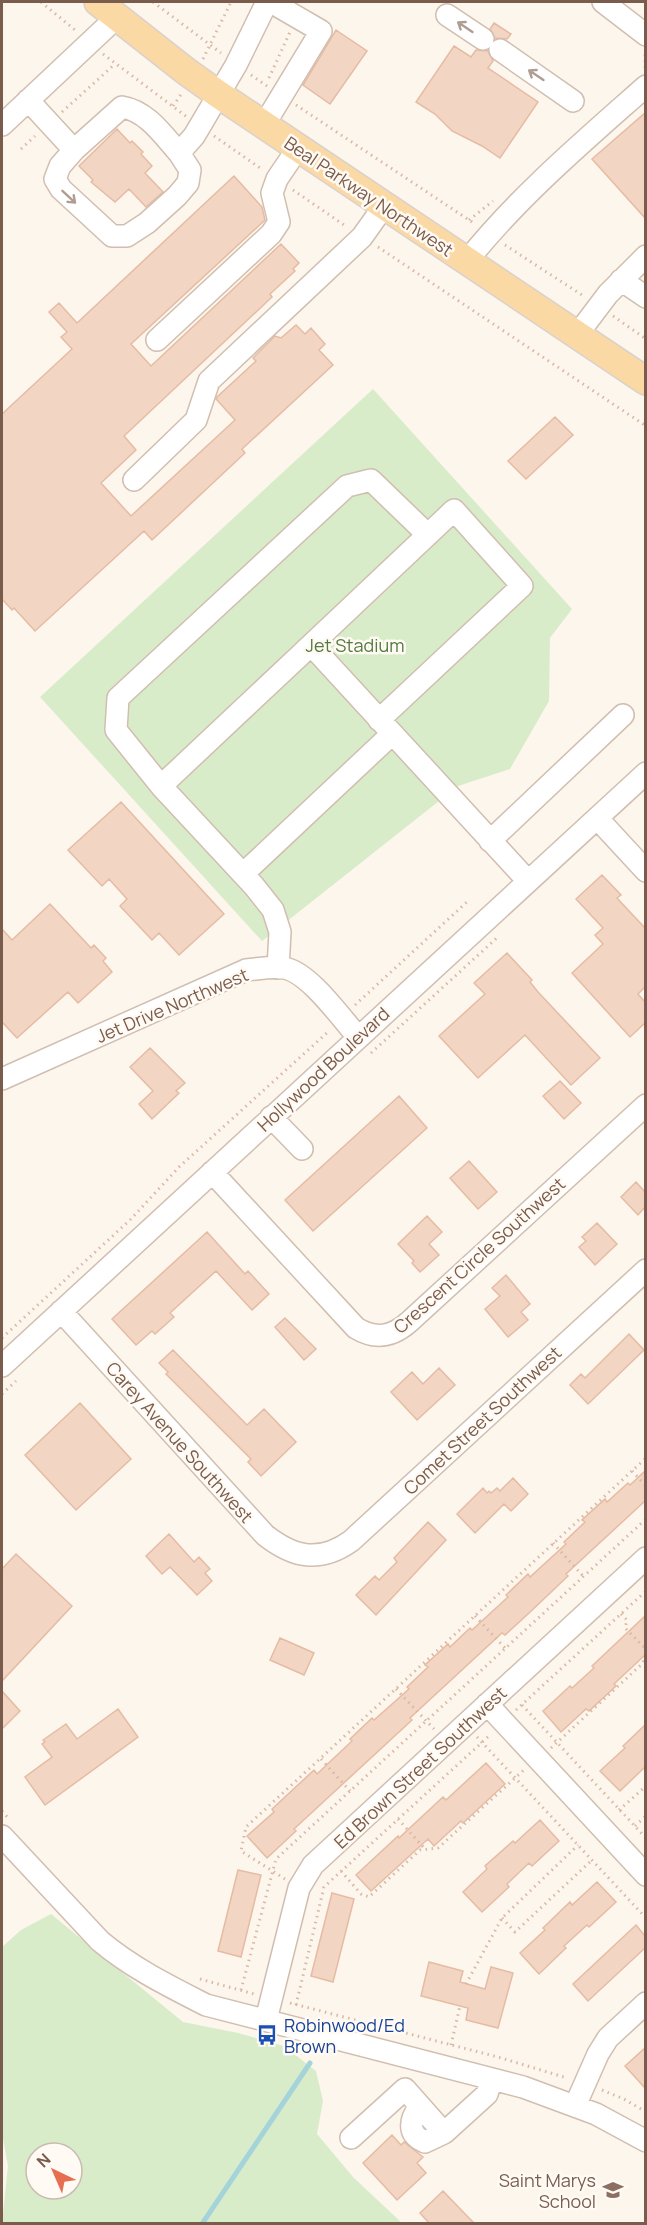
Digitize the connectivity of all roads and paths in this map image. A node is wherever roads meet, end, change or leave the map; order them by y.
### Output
1 (41, 2) edge
2 (153, 2) edge
3 (231, 2) edge
4 (269, 2) edge
5 (603, 2) edge
6 (108, 9) edge
7 (447, 15) dead end
8 (297, 17) junction
9 (645, 35) edge
10 (90, 43) junction
11 (210, 45) junction
12 (116, 63) junction
13 (236, 64) junction
14 (194, 76) junction
15 (645, 86) edge
16 (273, 91) junction
17 (218, 94) junction
18 (28, 100) junction
19 (573, 100) dead end
20 (173, 106) junction
21 (50, 123) junction
22 (264, 124) junction
23 (2, 125) edge
24 (200, 126) junction
25 (298, 148) junction
26 (21, 149) dead end
27 (74, 150) junction
28 (179, 153) junction
29 (277, 179) junction
30 (384, 206) junction
31 (489, 234) junction
32 (362, 237) junction
33 (645, 256) edge
34 (467, 261) junction
35 (621, 280) junction
36 (645, 297) edge
37 (598, 306) junction
38 (577, 335) junction
39 (645, 339) edge
40 (157, 340) dead end
41 (645, 381) edge
42 (645, 426) edge
43 (134, 480) dead end
44 (428, 535) junction
45 (310, 645) junction
46 (623, 715) dead end
47 (386, 727) junction
48 (645, 773) edge
49 (160, 786) junction
50 (597, 818) junction
51 (490, 841) junction
52 (645, 871) edge
53 (243, 874) junction
54 (528, 881) junction
55 (468, 901) dead end
56 (278, 968) junction
57 (341, 1018) junction
58 (358, 1037) junction
59 (3, 1077) edge
60 (645, 1105) edge
61 (271, 1118) junction
62 (302, 1149) dead end
63 (212, 1172) junction
64 (645, 1270) edge
65 (61, 1311) junction
66 (2, 1338) edge
67 (2, 1366) edge
68 (645, 1458) edge
69 (632, 1471) junction
70 (645, 1486) edge
71 (645, 1519) edge
72 (553, 1543) junction
73 (310, 1556) joint
74 (645, 1558) edge
75 (583, 1576) junction
76 (645, 1592) edge
77 (621, 1614) junction
78 (475, 1616) junction
79 (505, 1648) junction
80 (645, 1648) edge
81 (645, 1658) edge
82 (486, 1666) junction
83 (506, 1688) junction
84 (396, 1689) junction
85 (446, 1703) junction
86 (488, 1704) junction
87 (522, 1705) junction
88 (426, 1721) junction
89 (504, 1722) junction
90 (465, 1725) junction
91 (446, 1742) junction
92 (482, 1742) junction
93 (557, 1742) junction
94 (321, 1759) junction
95 (538, 1759) junction
96 (515, 1778) junction
97 (645, 1785) edge
98 (350, 1791) junction
99 (382, 1801) junction
100 (619, 1810) junction
101 (2, 1811) edge
102 (645, 1816) edge
103 (398, 1819) junction
104 (634, 1826) junction
105 (5, 1835) edge
106 (645, 1838) edge
107 (578, 1845) junction
108 (425, 1850) junction
109 (592, 1860) junction
110 (273, 1871) junction
111 (341, 1871) junction
112 (645, 1875) edge
113 (299, 1888) junction
114 (321, 1899) junction
115 (502, 1918) junction
116 (645, 1918) edge
117 (196, 1978) dead end
118 (466, 1984) dead end
119 (241, 1990) junction
120 (272, 1998) junction
121 (645, 2003) edge
122 (296, 2005) junction
123 (460, 2006) dead end
124 (266, 2020) junction
125 (451, 2045) junction
126 (492, 2079) junction
127 (585, 2084) junction
128 (575, 2106) junction
129 (645, 2112) edge
130 (351, 2138) dead end
131 (645, 2140) edge

1 - 10 path
2 - 11 path
3 - 11 path
4 - 8 street
4 - 13 street
5 - 9 street
6 - 10 street
6 - 14 main road, Beal Parkway Northwest
19 -> 7 street
8 - 16 path
8 - 16 street
10 - 12 path
10 - 18 street
11 - 13 path
11 - 14 path
12 - 20 path
12 - 21 path
13 - 16 path
13 - 17 street
14 - 17 main road, Beal Parkway Northwest
14 - 20 path
15 - 31 street
16 - 22 street
16 - 31 path
17 - 22 main road, Beal Parkway Northwest
17 - 24 street
18 - 21 street
18 - 23 street
20 - 24 path
21 - 26 path
21 - 27 street
22 - 25 main road, Beal Parkway Northwest
24 - 28 street
24 - 29 path
25 - 29 street
25 - 30 main road, Beal Parkway Northwest
27 - 28 street
27 -> 28 street
29 - 32 path
29 - 40 street
30 - 32 street
30 - 34 main road, Beal Parkway Northwest
31 - 34 street
31 - 37 path
32 - 42 path
32 - 43 street
33 - 35 street
34 - 38 main road, Beal Parkway Northwest
35 - 36 street
35 - 37 street
37 - 38 street
37 - 39 path
38 - 41 main road, Beal Parkway Northwest
44 - 45 street
44 - 47 street
44 - 49 street
45 - 47 street
45 - 49 street
46 - 51 street
47 - 51 street
47 - 53 street
48 - 50 street, Hollywood Boulevard
49 - 53 street
50 - 52 street
50 - 54 street, Hollywood Boulevard
51 - 54 street
53 - 56 street
54 - 58 street, Hollywood Boulevard
55 - 57 path
56 - 57 street, Jet Drive Northwest
56 - 59 street, Jet Drive Northwest
57 - 58 street, Jet Drive Northwest
57 - 66 path
58 - 61 street, Hollywood Boulevard
60 - 63 street, Crescent Circle Southwest
61 - 62 street
61 - 63 street, Hollywood Boulevard
63 - 65 street, Hollywood Boulevard
64 - 73 street, Comet Street Southwest
65 - 67 street, Hollywood Boulevard
65 - 73 street, Carey Avenue Southwest
68 - 69 path
69 - 70 path
69 - 72 path
71 - 75 path
72 - 75 path
72 - 78 path
74 - 83 street, Ed Brown Street Southwest
75 - 79 path
76 - 77 path
77 - 80 path
77 - 87 path
78 - 79 path
78 - 84 path
79 - 82 path
81 - 93 path
82 - 83 path
82 - 85 path
83 - 86 street, Ed Brown Street Southwest
84 - 88 path
84 - 94 path
85 - 88 path
85 - 90 path
86 - 89 street
86 - 90 street, Ed Brown Street Southwest
87 - 89 path
87 - 93 path
88 - 91 path
88 - 98 path
89 - 92 path
89 - 95 street
90 - 91 street, Ed Brown Street Southwest
90 - 92 path
91 - 99 street, Ed Brown Street Southwest
92 - 96 path
92 - 103 path
93 - 95 path
93 - 100 path
94 - 98 path
94 - 110 path
95 - 96 path
95 - 112 street
96 - 107 path
96 - 108 path
97 - 100 path
98 - 110 path
99 - 103 path
99 - 113 street, Ed Brown Street Southwest
100 - 104 path
101 - 105 path
102 - 104 path
103 - 108 path
103 - 111 path
104 - 106 path
105 - 124 street
107 - 109 path
107 - 115 path
108 - 111 path
109 - 115 path
109 - 116 path
110 - 113 path
110 - 119 path
111 - 114 path
113 - 114 path
113 - 120 street, Ed Brown Street Southwest
114 - 122 path
115 - 118 path
117 - 119 path
119 - 120 path
120 - 122 path
120 - 124 street, Ed Brown Street Southwest
121 - 127 street
122 - 125 path
123 - 125 path
124 - 126 street
125 - 127 path
126 - 128 street
126 - 130 street
127 - 128 street
127 - 129 path
128 - 131 street

